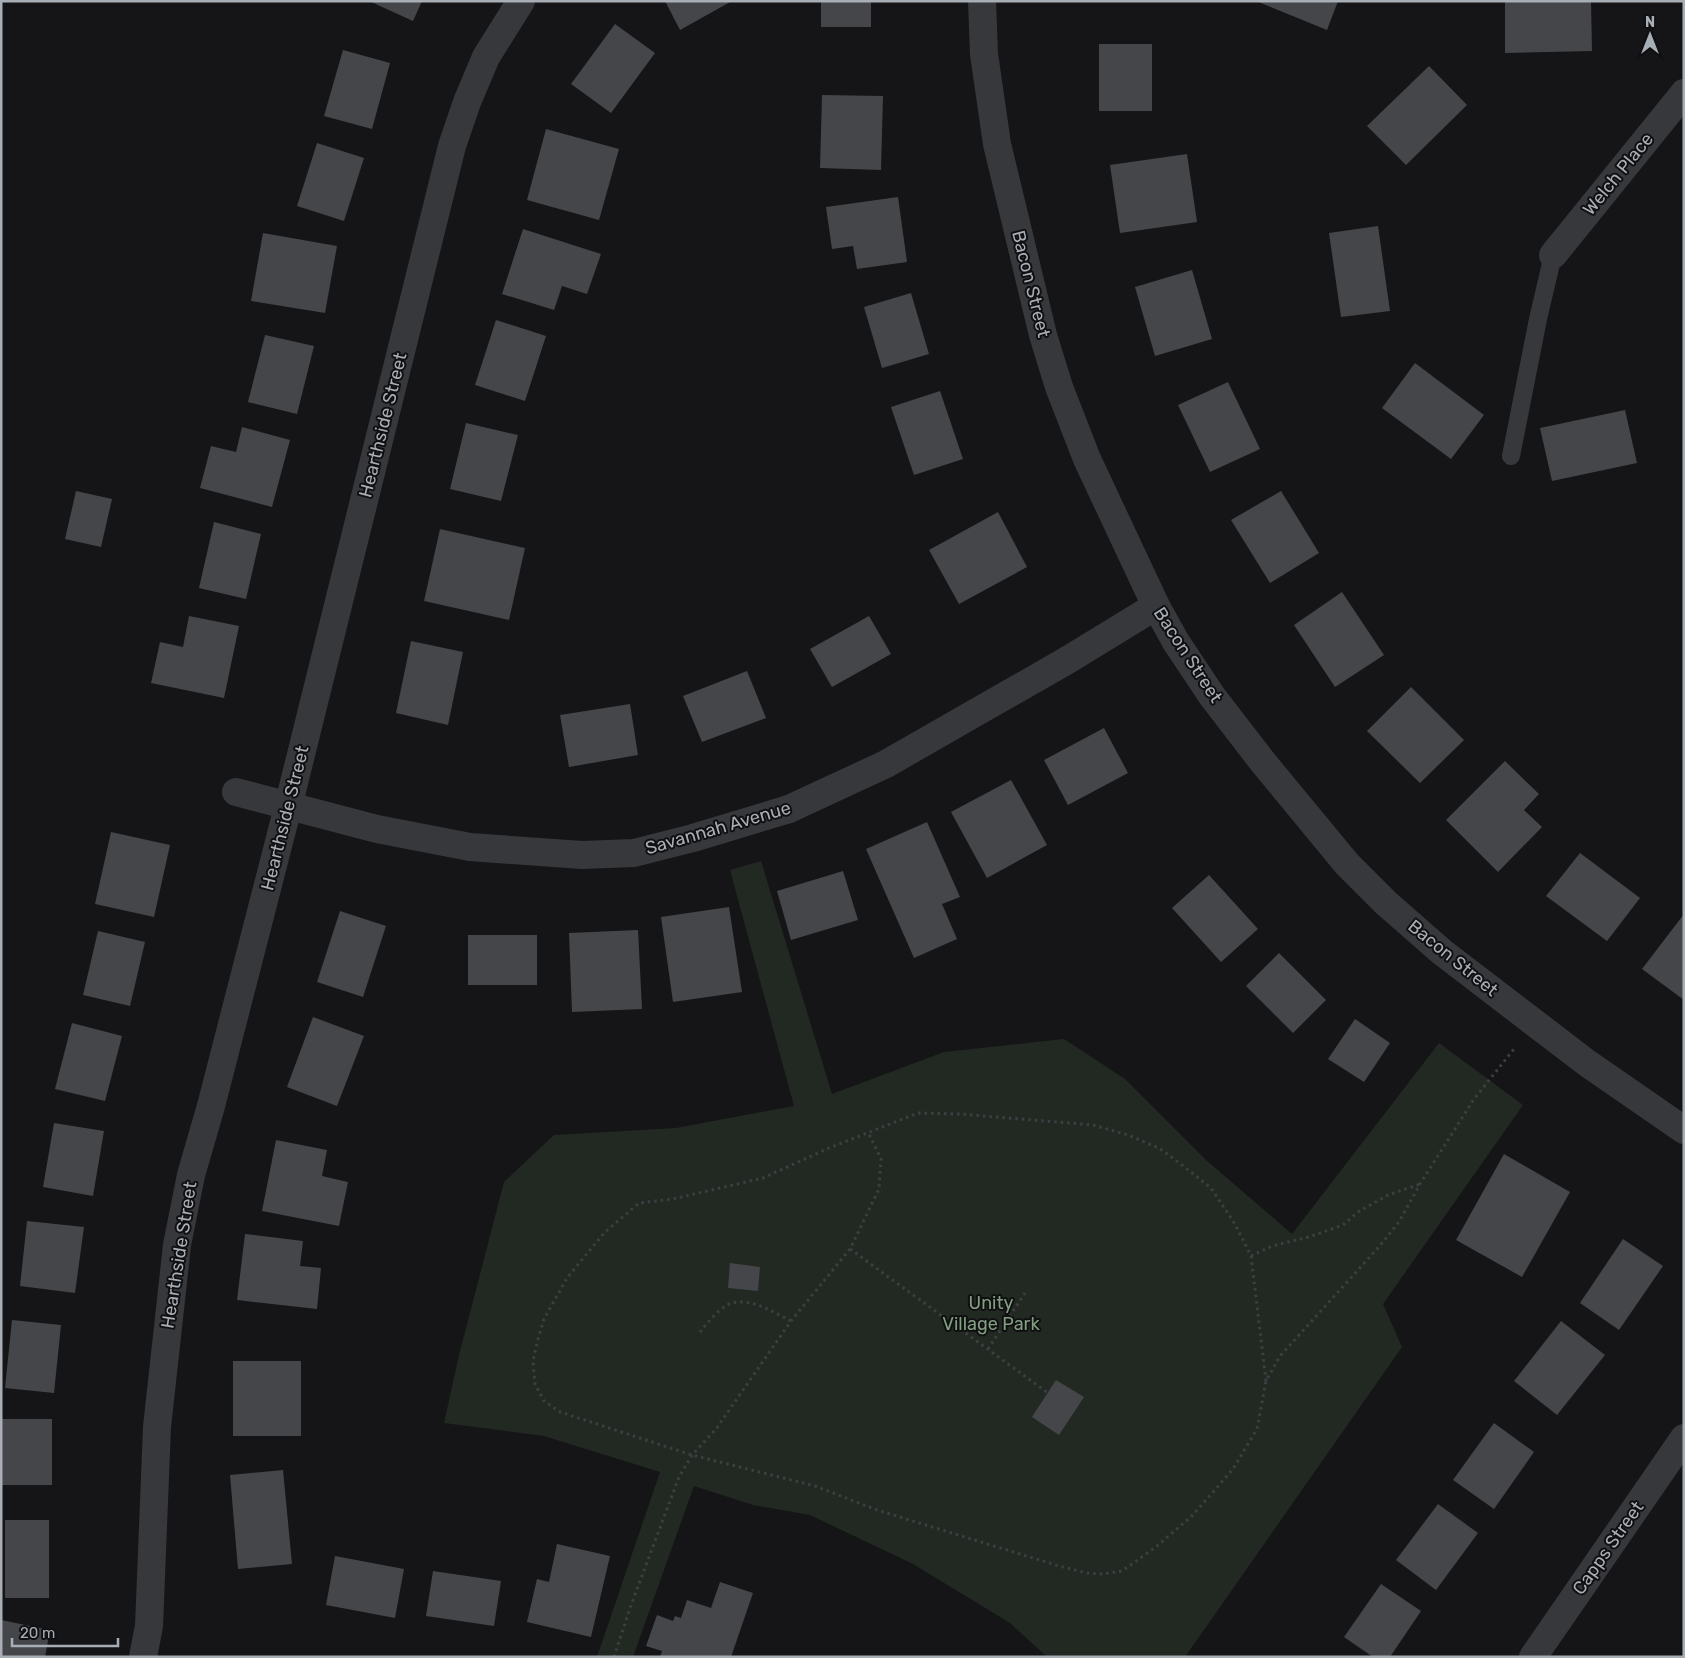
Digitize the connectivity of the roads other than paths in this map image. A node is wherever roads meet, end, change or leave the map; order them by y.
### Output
1 (521, 1) edge
2 (982, 1) edge
3 (1684, 93) edge
4 (1553, 255) joint
5 (1511, 456) dead end
6 (1156, 606) junction
7 (236, 792) dead end
8 (288, 807) junction
9 (1684, 1130) edge
10 (1684, 1438) edge
11 (143, 1657) edge
12 (1533, 1657) edge

1 - 8 street, Hearthside Street
2 - 6 street, Bacon Street
3 - 4 street, Welch Place
4 - 5 lane
6 - 8 street, Savannah Avenue
6 - 9 street, Bacon Street
7 - 8 street, Savannah Avenue
8 - 11 street, Hearthside Street
10 - 12 street, Capps Street

